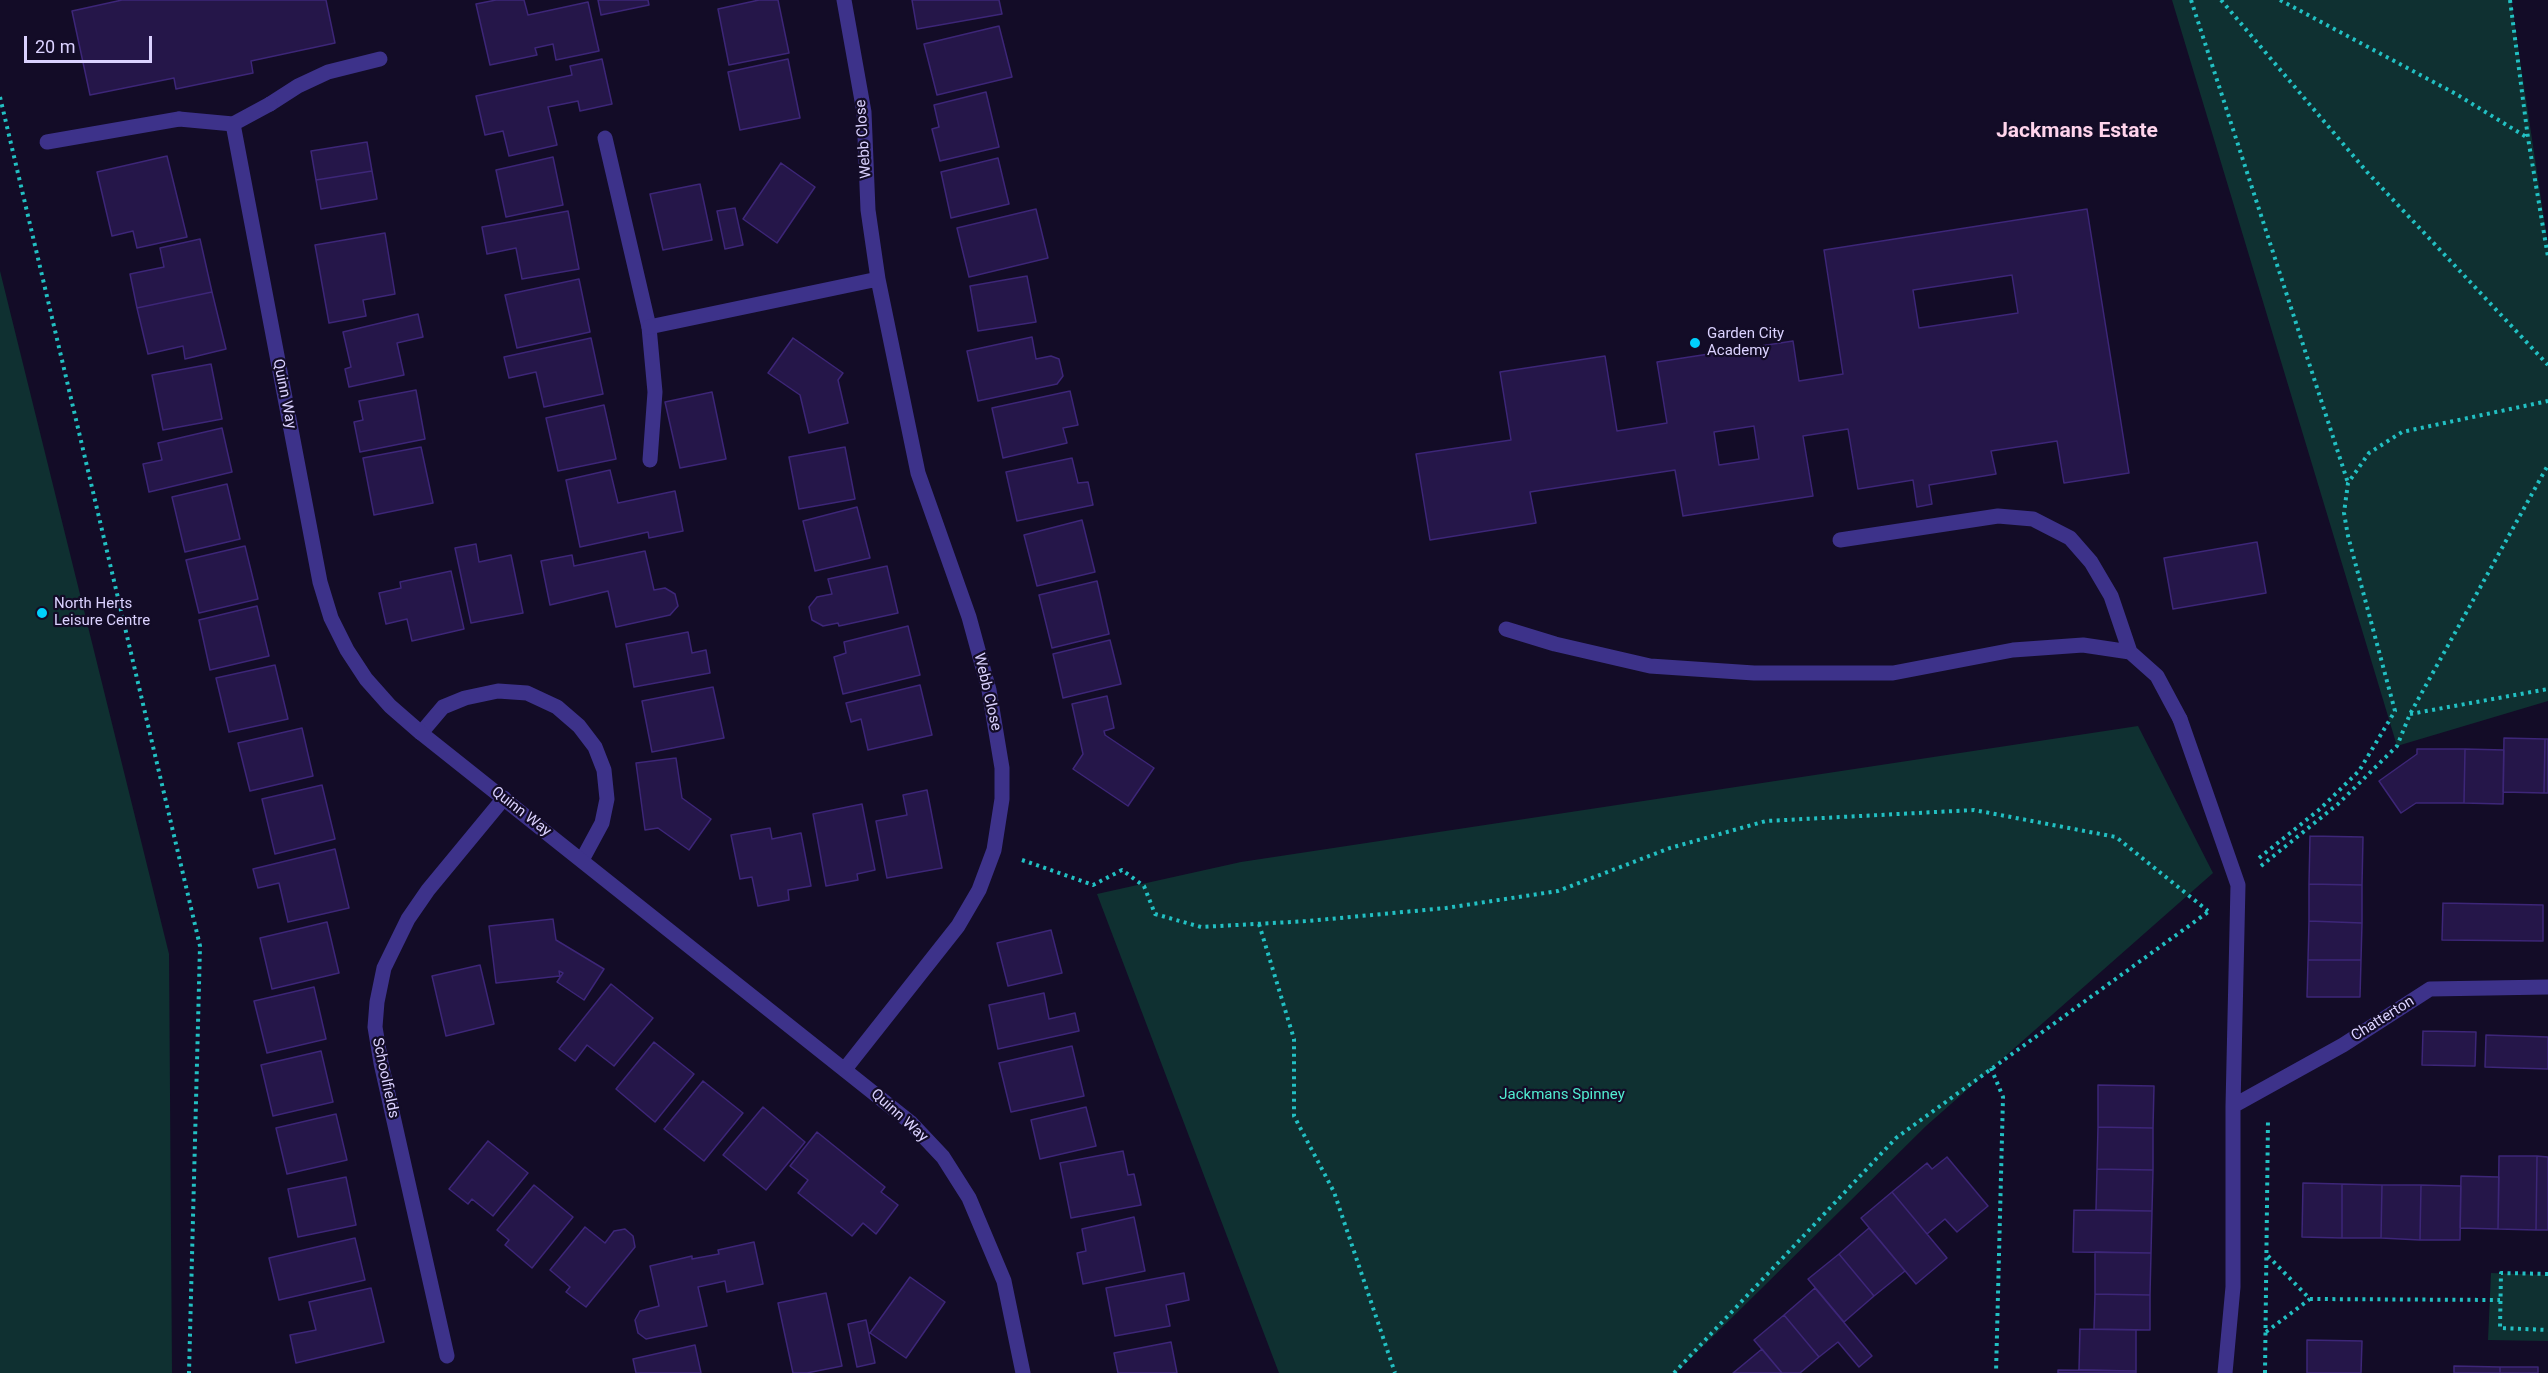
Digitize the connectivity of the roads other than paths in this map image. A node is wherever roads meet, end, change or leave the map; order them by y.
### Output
1 (844, 0) edge
2 (380, 58) dead end
3 (233, 124) junction
4 (605, 138) dead end
5 (47, 141) dead end
6 (878, 279) junction
7 (649, 327) junction
8 (650, 460) dead end
9 (1840, 540) dead end
10 (1506, 629) dead end
11 (2130, 652) junction
12 (421, 733) junction
13 (504, 798) junction
14 (582, 860) junction
15 (2548, 987) edge
16 (845, 1069) junction
17 (2233, 1106) junction
18 (447, 1356) dead end
19 (1023, 1373) edge
20 (2225, 1373) edge

1 - 6 street, Webb Close
2 - 3 street
3 - 5 street
3 - 12 street, Quinn Way
4 - 7 street
6 - 7 street
6 - 16 street, Webb Close
7 - 8 street
9 - 11 street
10 - 11 street
11 - 17 street
12 - 13 street, Quinn Way
12 - 14 street
13 - 14 street, Quinn Way
13 - 18 street, Schoolfields
14 - 16 street, Quinn Way
15 - 17 street, Chatterton
16 - 19 street, Quinn Way
17 - 20 street

